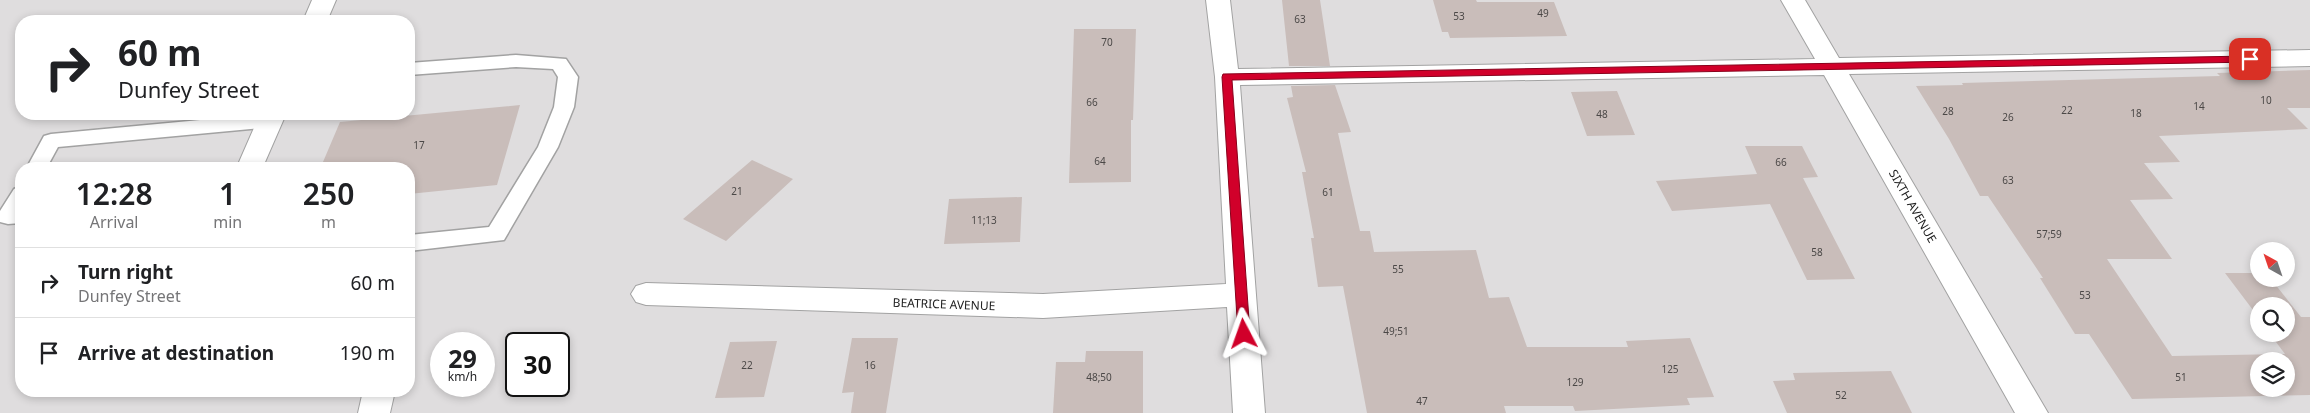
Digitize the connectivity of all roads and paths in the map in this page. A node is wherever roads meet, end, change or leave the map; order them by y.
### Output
1 (324, 0) edge
2 (1218, 0) edge
3 (1793, 0) edge
4 (318, 15) edge
5 (2310, 58) edge
6 (1831, 65) junction
7 (415, 69) edge
8 (1227, 77) junction
9 (244, 120) edge
10 (271, 120) edge
11 (40, 162) edge
12 (252, 162) edge
13 (415, 242) edge
14 (646, 294) dead end
15 (1241, 295) junction
16 (377, 397) edge
17 (374, 413) edge
18 (1249, 413) edge
19 (2032, 413) edge

1 - 4 street
2 - 8 street
3 - 6 street, SIXTH AVENUE
5 - 6 street
6 - 8 street
6 - 19 street, SIXTH AVENUE
7 - 13 lane
8 - 15 street
9 - 11 lane
10 - 12 street
14 - 15 street, BEATRICE AVENUE
15 - 18 street
16 - 17 street

